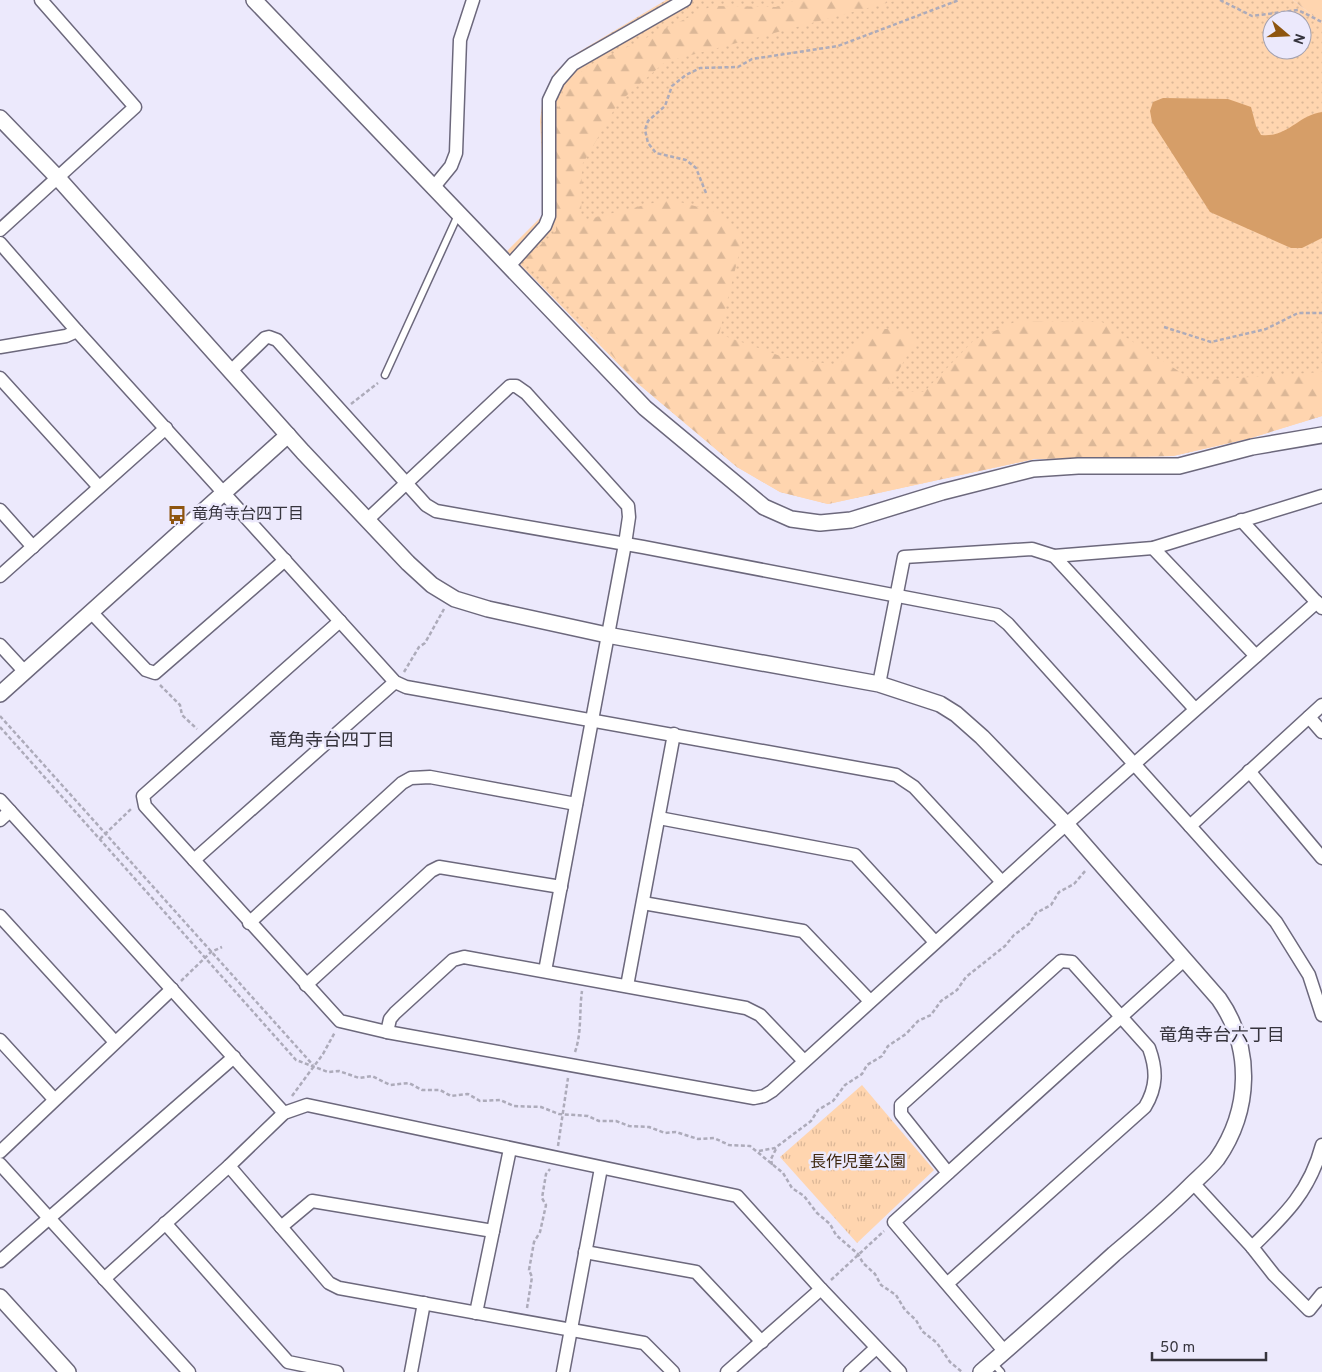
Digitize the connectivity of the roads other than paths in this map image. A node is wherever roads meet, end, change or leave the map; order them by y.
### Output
1 (41, 0) edge
2 (254, 0) edge
3 (473, 0) edge
4 (686, 0) edge
5 (0, 118) edge
6 (58, 178) junction
7 (433, 188) junction
8 (459, 213) junction
9 (0, 230) edge
10 (0, 242) edge
11 (509, 266) junction
12 (77, 331) junction
13 (0, 347) edge
14 (231, 371) junction
15 (383, 377) road end
16 (0, 378) edge
17 (166, 428) junction
18 (288, 435) junction
19 (1322, 435) edge
20 (406, 482) junction
21 (99, 487) junction
22 (224, 492) junction
23 (1322, 496) edge
24 (0, 510) edge
25 (367, 520) junction
26 (1241, 520) junction
27 (625, 544) junction
28 (32, 547) junction
29 (1153, 548) junction
30 (1054, 556) junction
31 (285, 560) junction
32 (0, 576) edge
33 (896, 595) junction
34 (1320, 605) edge
35 (91, 612) junction
36 (340, 621) junction
37 (607, 635) junction
38 (0, 645) edge
39 (1256, 656) junction
40 (24, 672) junction
41 (395, 682) junction
42 (879, 684) junction
43 (0, 694) edge
44 (1322, 705) edge
45 (1195, 709) junction
46 (1309, 717) junction
47 (592, 720) junction
48 (1322, 732) edge
49 (674, 734) junction
50 (1133, 764) junction
51 (1249, 771) junction
52 (0, 800) edge
53 (576, 804) junction
54 (10, 811) junction
55 (658, 818) junction
56 (0, 820) edge
57 (1066, 824) junction
58 (1190, 826) junction
59 (1322, 858) edge
60 (194, 860) junction
61 (1002, 882) junction
62 (561, 887) junction
63 (643, 903) junction
64 (0, 916) edge
65 (249, 923) junction
66 (935, 942) junction
67 (1184, 960) junction
68 (545, 970) junction
69 (306, 985) junction
70 (627, 986) junction
71 (172, 989) junction
72 (870, 1001) junction
73 (1322, 1015) edge
74 (1123, 1016) junction
75 (387, 1032) junction
76 (0, 1040) edge
77 (115, 1042) junction
78 (234, 1057) junction
79 (804, 1061) junction
80 (54, 1099) junction
81 (284, 1113) junction
82 (1322, 1145) edge
83 (510, 1149) junction
84 (0, 1152) edge
85 (0, 1164) edge
86 (229, 1166) junction
87 (601, 1168) junction
88 (948, 1173) junction
89 (1193, 1183) junction
90 (47, 1218) junction
91 (166, 1224) junction
92 (281, 1227) junction
93 (493, 1231) junction
94 (1252, 1247) junction
95 (585, 1252) junction
96 (0, 1261) edge
97 (104, 1279) junction
98 (948, 1283) junction
99 (821, 1289) junction
100 (1322, 1294) edge
101 (0, 1297) edge
102 (424, 1303) junction
103 (476, 1312) junction
104 (571, 1330) junction
105 (762, 1342) junction
106 (876, 1348) junction
107 (1005, 1352) junction
108 (991, 1369) edge
109 (68, 1372) edge
110 (189, 1372) edge
111 (337, 1372) edge
112 (410, 1372) edge
113 (563, 1372) edge
114 (673, 1372) edge
115 (727, 1372) edge
116 (850, 1372) edge
117 (900, 1372) edge

1 - 6 street
2 - 7 street
3 - 7 street
4 - 11 street
5 - 6 street
6 - 9 street
6 - 14 street
7 - 8 street
8 - 11 street
8 - 15 lane
10 - 12 street
11 - 19 street
12 - 13 street
12 - 17 street
14 - 18 street
14 - 20 street
16 - 21 street
17 - 21 street
17 - 22 street
18 - 22 street
18 - 25 street
20 - 25 street
20 - 27 street
20 - 27 street
21 - 28 street
22 - 31 street
22 - 35 street
23 - 26 street
24 - 28 street
25 - 37 street
26 - 29 street
26 - 34 street
27 - 33 street
27 - 37 street
28 - 32 street
29 - 30 street
29 - 39 street
30 - 33 street
30 - 45 street
31 - 35 street
31 - 36 street
33 - 42 street
33 - 50 street
34 - 39 street
35 - 40 street
36 - 41 street
36 - 60 street
37 - 42 street
37 - 47 street
38 - 40 street
39 - 45 street
40 - 43 street
41 - 47 street
41 - 60 street
42 - 57 street
44 - 46 street
45 - 50 street
46 - 48 street
46 - 51 street
47 - 49 street
47 - 53 street
49 - 55 street
49 - 61 street
50 - 57 street
50 - 58 street
51 - 58 street
51 - 59 street
52 - 54 street
53 - 62 street
53 - 65 street
54 - 56 street
54 - 71 street
55 - 63 street
55 - 66 street
57 - 61 street
57 - 67 street
58 - 73 street
60 - 65 street
61 - 66 street
62 - 68 street
62 - 69 street
63 - 70 street
63 - 72 street
64 - 77 street
65 - 69 street
66 - 72 street
67 - 74 street
67 - 89 street
68 - 70 street
68 - 75 street
69 - 75 street
70 - 79 street
71 - 77 street
71 - 78 street
72 - 79 street
74 - 88 street
74 - 88 street
74 - 98 street
75 - 79 street
76 - 80 street
77 - 80 street
78 - 81 street
78 - 90 street
80 - 84 street
81 - 83 street
81 - 86 street
82 - 94 street
83 - 87 street
83 - 93 street
85 - 90 street
86 - 91 street
86 - 92 street
87 - 95 street
87 - 99 street
88 - 98 street
89 - 94 street
89 - 107 street
90 - 96 street
90 - 97 street
91 - 97 street
91 - 111 street
92 - 93 street
92 - 102 street
93 - 103 street
94 - 100 street
95 - 104 street
95 - 105 street
97 - 110 street
98 - 107 street
99 - 105 street
99 - 106 street
101 - 109 street
102 - 103 street
102 - 112 street
103 - 104 street
104 - 113 street
104 - 114 street
105 - 115 street
106 - 116 street
106 - 117 street
107 - 108 street

